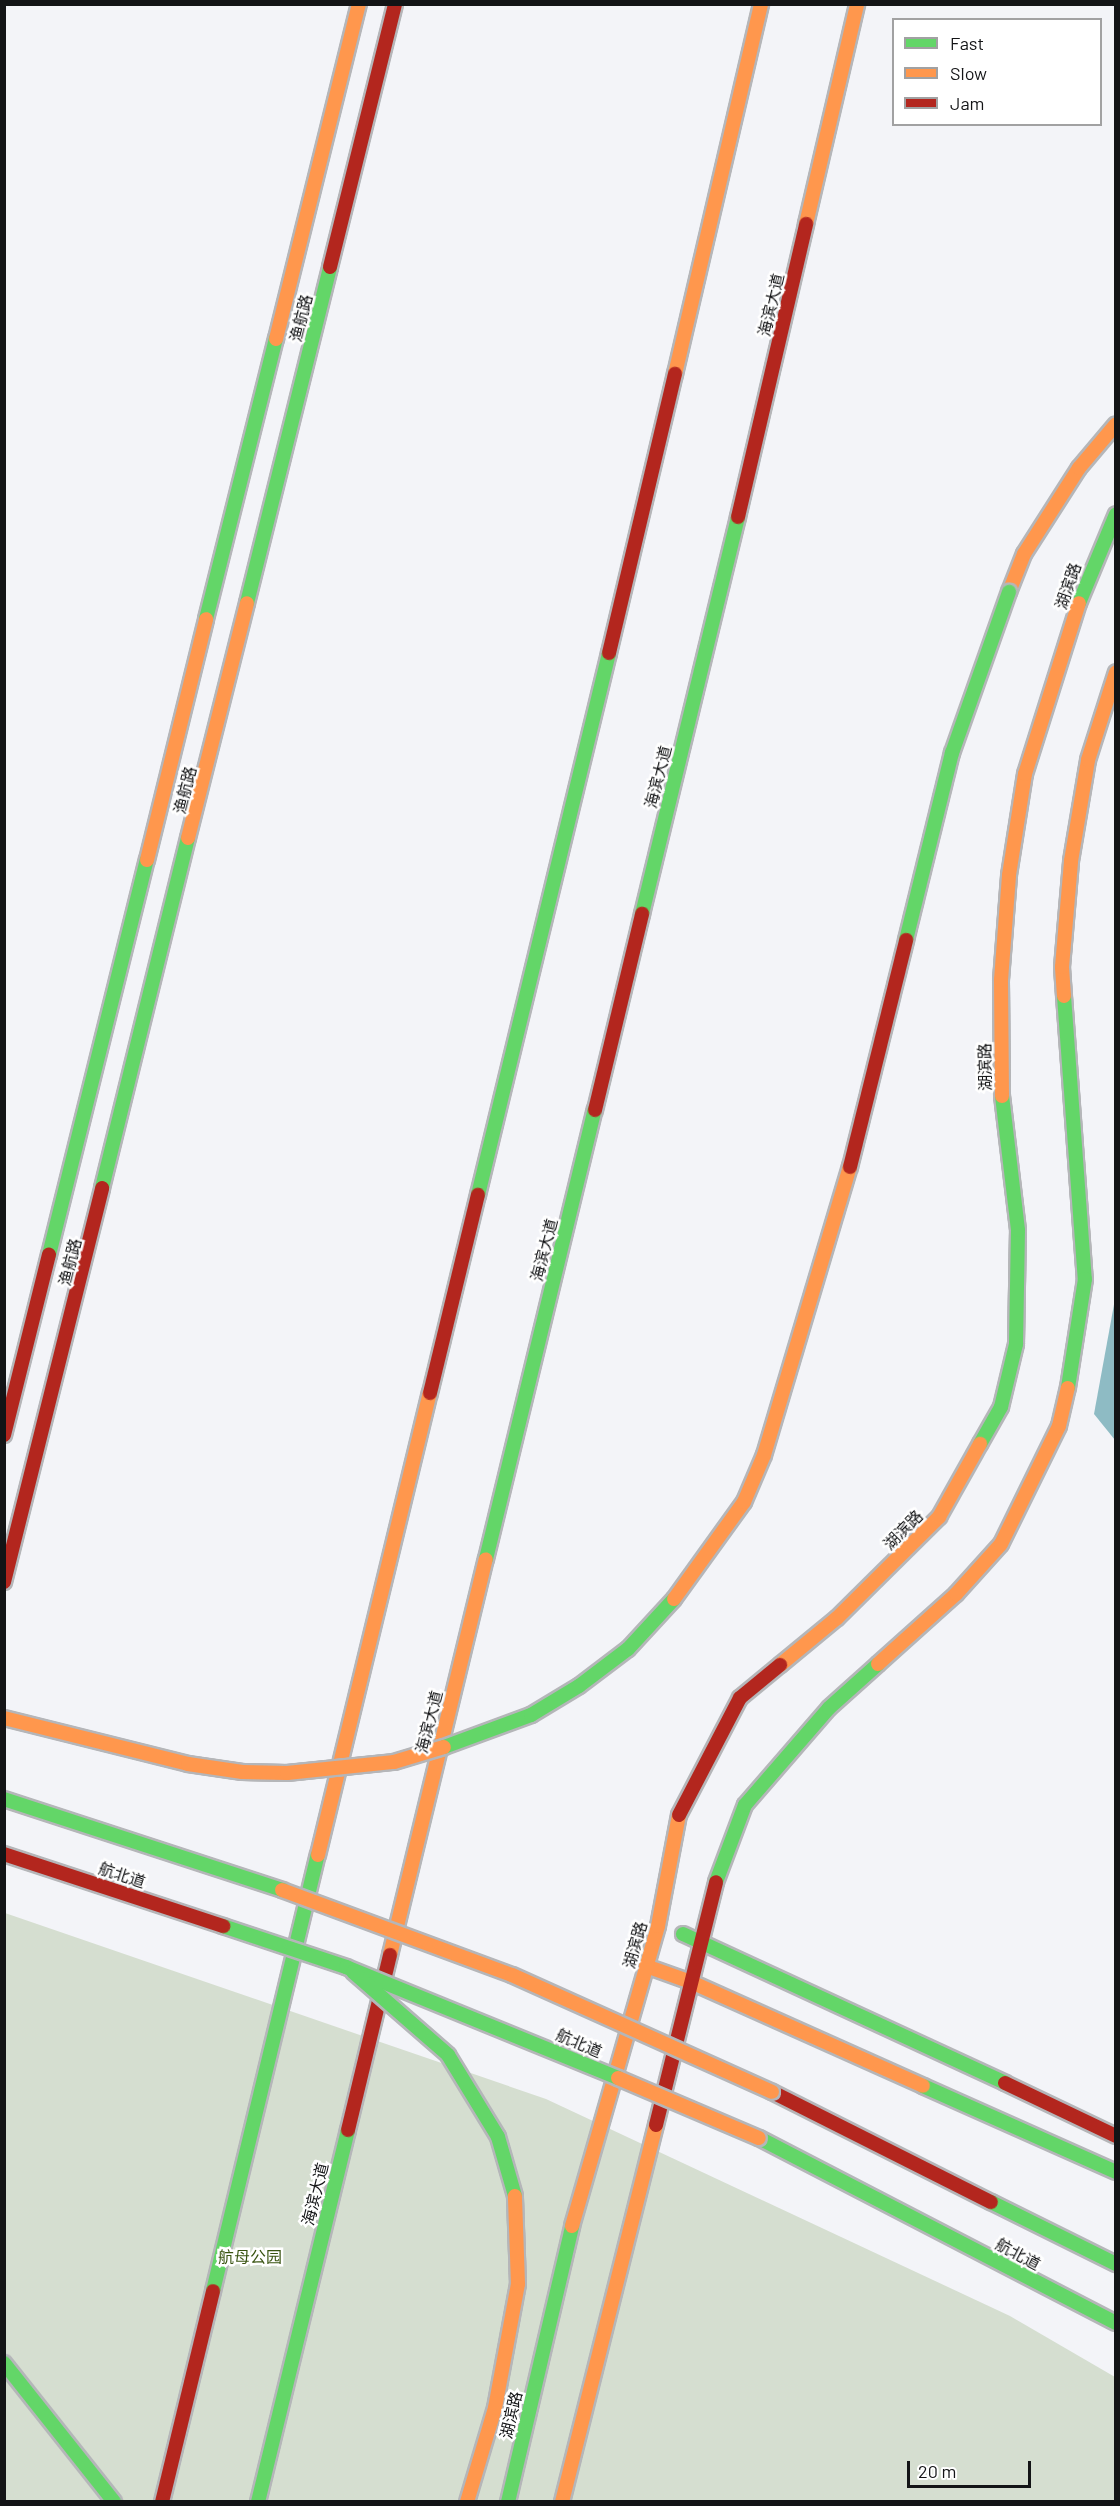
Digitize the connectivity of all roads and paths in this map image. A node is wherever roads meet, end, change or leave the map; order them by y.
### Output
1 (359, 4) edge
2 (395, 4) edge
3 (761, 4) edge
4 (857, 4) edge
5 (1116, 424) edge
6 (1116, 514) edge
7 (1116, 672) edge
8 (4, 1435) edge
9 (4, 1582) edge
10 (4, 1718) edge
11 (4, 1799) edge
12 (4, 1854) edge
13 (658, 1926) junction
14 (703, 1940) junction
15 (646, 1966) junction
16 (346, 1967) junction
17 (691, 1982) junction
18 (1116, 2136) edge
19 (1116, 2172) edge
20 (1116, 2264) edge
21 (1116, 2324) edge
22 (4, 2363) edge
23 (114, 2502) edge
24 (162, 2502) edge
25 (258, 2502) edge
26 (467, 2502) edge
27 (508, 2502) edge
28 (562, 2502) edge

1 - 8 main road, 渔航路
2 - 9 main road, 渔航路
3 - 24 main road
4 - 25 main road, 海滨大道
5 - 10 main road, bridge
6 - 13 main road, 湖滨路
7 - 14 main road
11 - 20 main road, 航北道, bridge
12 - 16 main road, 航北道, bridge
13 - 14 main road
13 - 15 main road, 湖滨路
14 - 17 main road
14 - 18 main road
15 - 17 main road
15 - 27 main road, 湖滨路
16 - 21 main road, 航北道, bridge
16 - 26 main road, bridge
17 - 19 main road
17 - 28 main road
22 - 23 main road

